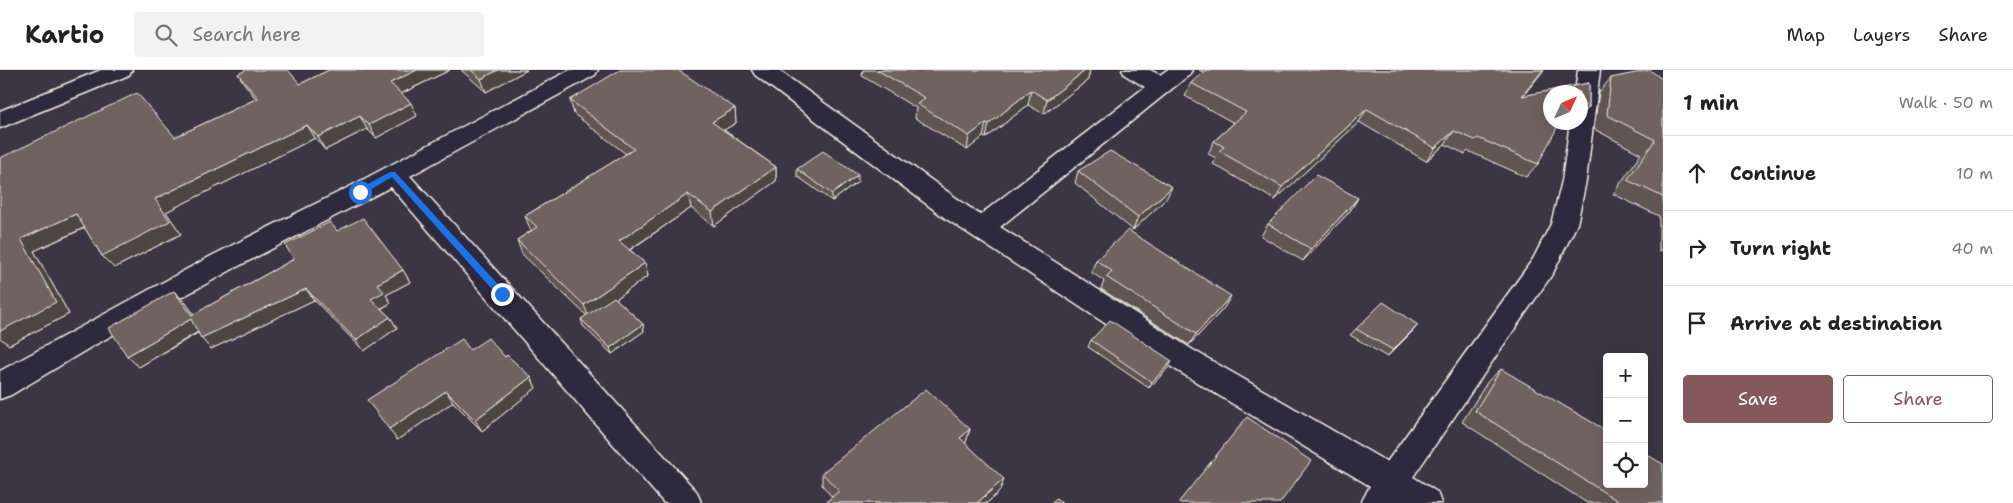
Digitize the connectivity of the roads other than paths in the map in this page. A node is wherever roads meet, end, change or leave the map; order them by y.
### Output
1 (121, 70) edge
2 (586, 70) edge
3 (763, 70) edge
4 (1133, 70) edge
5 (1181, 70) edge
6 (1589, 70) edge
7 (1162, 86) junction
8 (0, 120) edge
9 (393, 173) junction
10 (981, 228) junction
11 (0, 386) edge
12 (1385, 493) edge
13 (685, 503) edge
14 (1425, 503) edge

1 - 8 street
2 - 9 street
3 - 10 street
4 - 7 street
5 - 7 street
6 - 12 street
7 - 10 street
9 - 11 street
9 - 13 street
10 - 12 street
12 - 14 street

